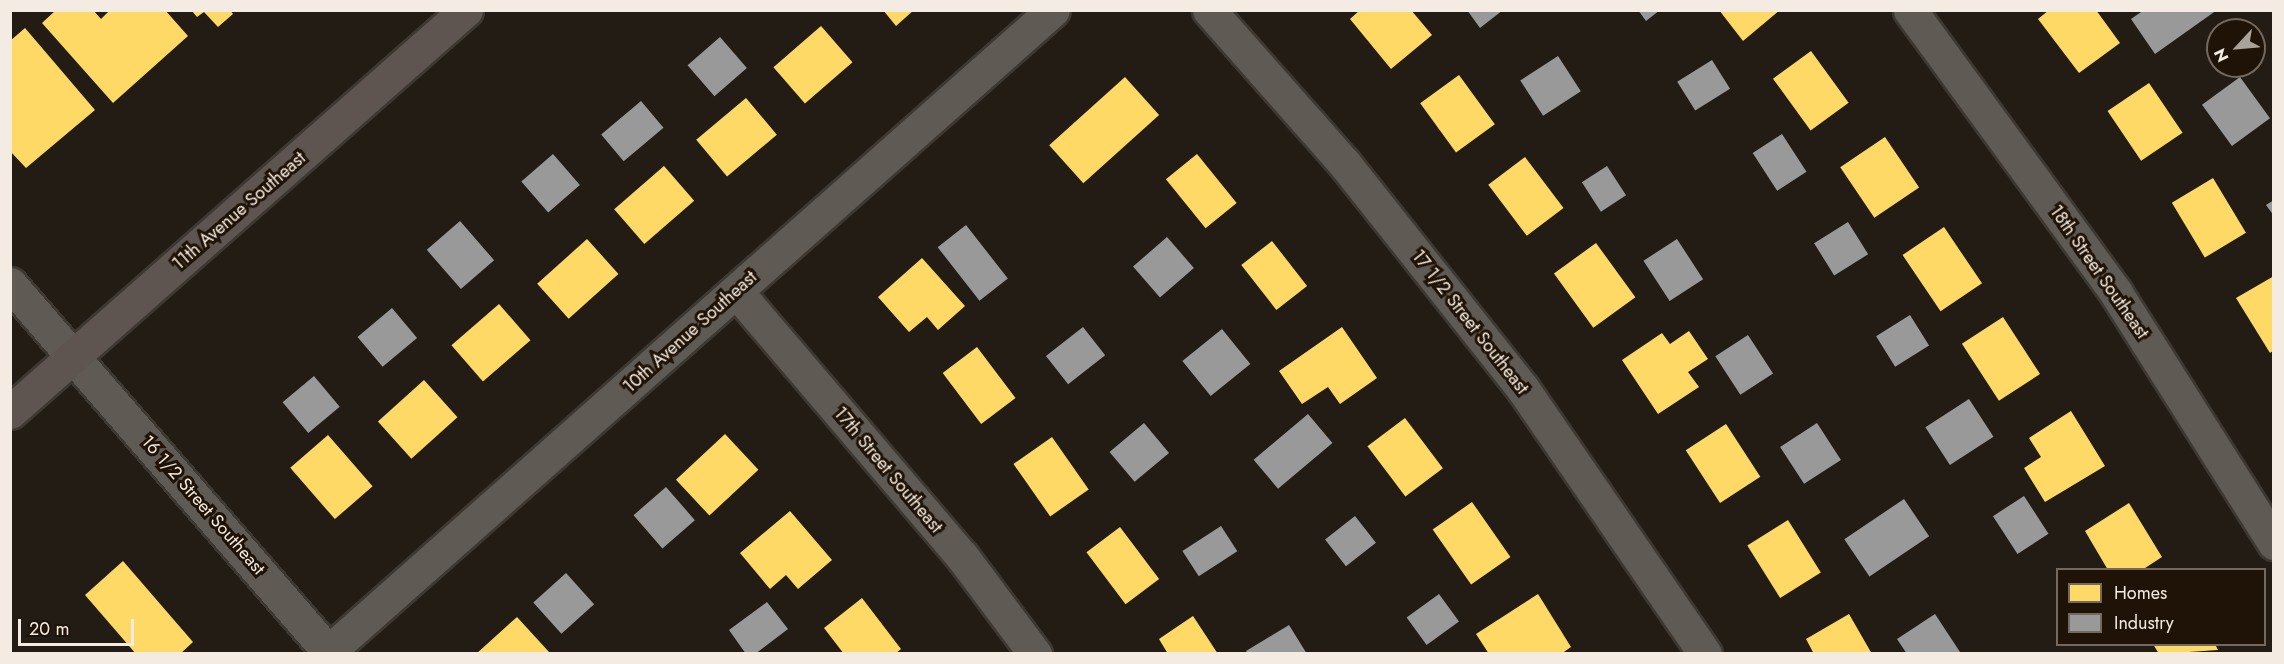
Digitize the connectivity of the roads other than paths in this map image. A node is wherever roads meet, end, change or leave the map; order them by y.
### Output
1 (466, 10) edge
2 (1053, 10) edge
3 (1209, 10) edge
4 (1910, 10) edge
5 (10, 284) edge
6 (736, 291) junction
7 (74, 356) junction
8 (10, 412) edge
9 (2274, 543) edge
10 (329, 653) edge
11 (1035, 654) edge
12 (1705, 654) edge

1 - 7 main road, 11th Avenue Southeast
2 - 6 street, 10th Avenue Southeast
3 - 12 street, 17 1/2 Street Southeast
4 - 9 street, 18th Street Southeast
5 - 7 street, 16 1/2 Street Southeast
6 - 10 street, 10th Avenue Southeast
6 - 11 street, 17th Street Southeast
7 - 8 main road, 11th Avenue Southeast
7 - 10 street, 16 1/2 Street Southeast

